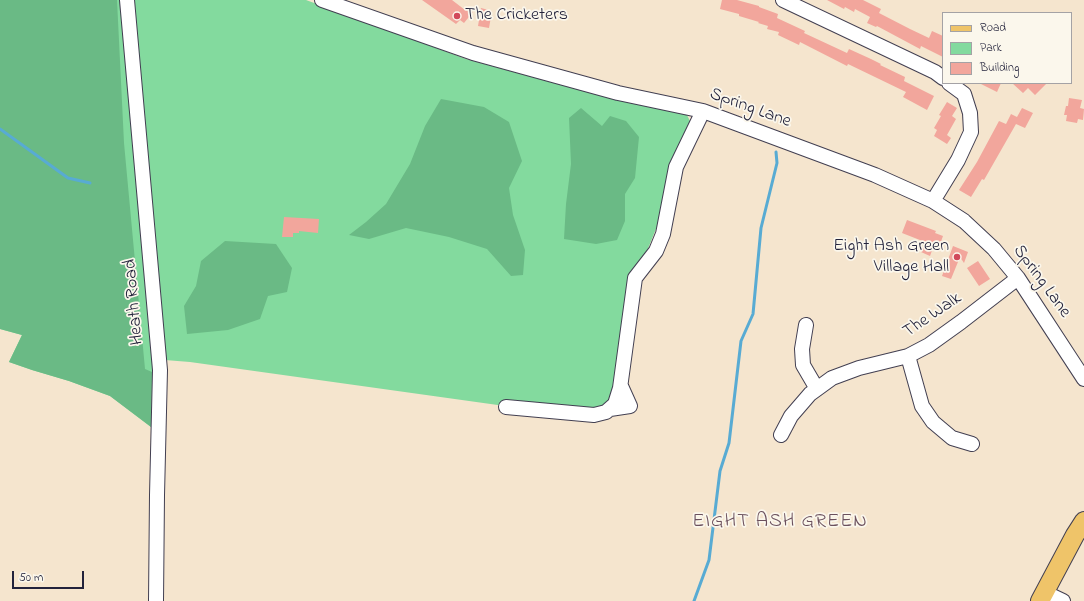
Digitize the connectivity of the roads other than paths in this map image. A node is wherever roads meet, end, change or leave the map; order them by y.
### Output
1 (127, 0) edge
2 (322, 0) edge
3 (783, 0) edge
4 (942, 77) edge
5 (950, 84) edge
6 (702, 112) junction
7 (933, 201) junction
8 (1018, 278) junction
9 (806, 325) dead end
10 (908, 356) junction
11 (1084, 379) edge
12 (817, 389) junction
13 (506, 407) dead end
14 (781, 435) dead end
15 (972, 444) dead end
16 (1084, 521) edge
17 (1042, 597) edge
18 (156, 601) edge
19 (1063, 601) edge

1 - 18 street, Heath Road
2 - 6 street, Spring Lane
3 - 4 street
5 - 7 street
6 - 7 street, Spring Lane
6 - 13 street
7 - 8 street, Spring Lane
8 - 10 street, The Walk
8 - 11 street, Spring Lane
9 - 12 street
10 - 12 street, The Walk
10 - 15 street
12 - 14 street, The Walk
16 - 17 main road
17 - 19 street

